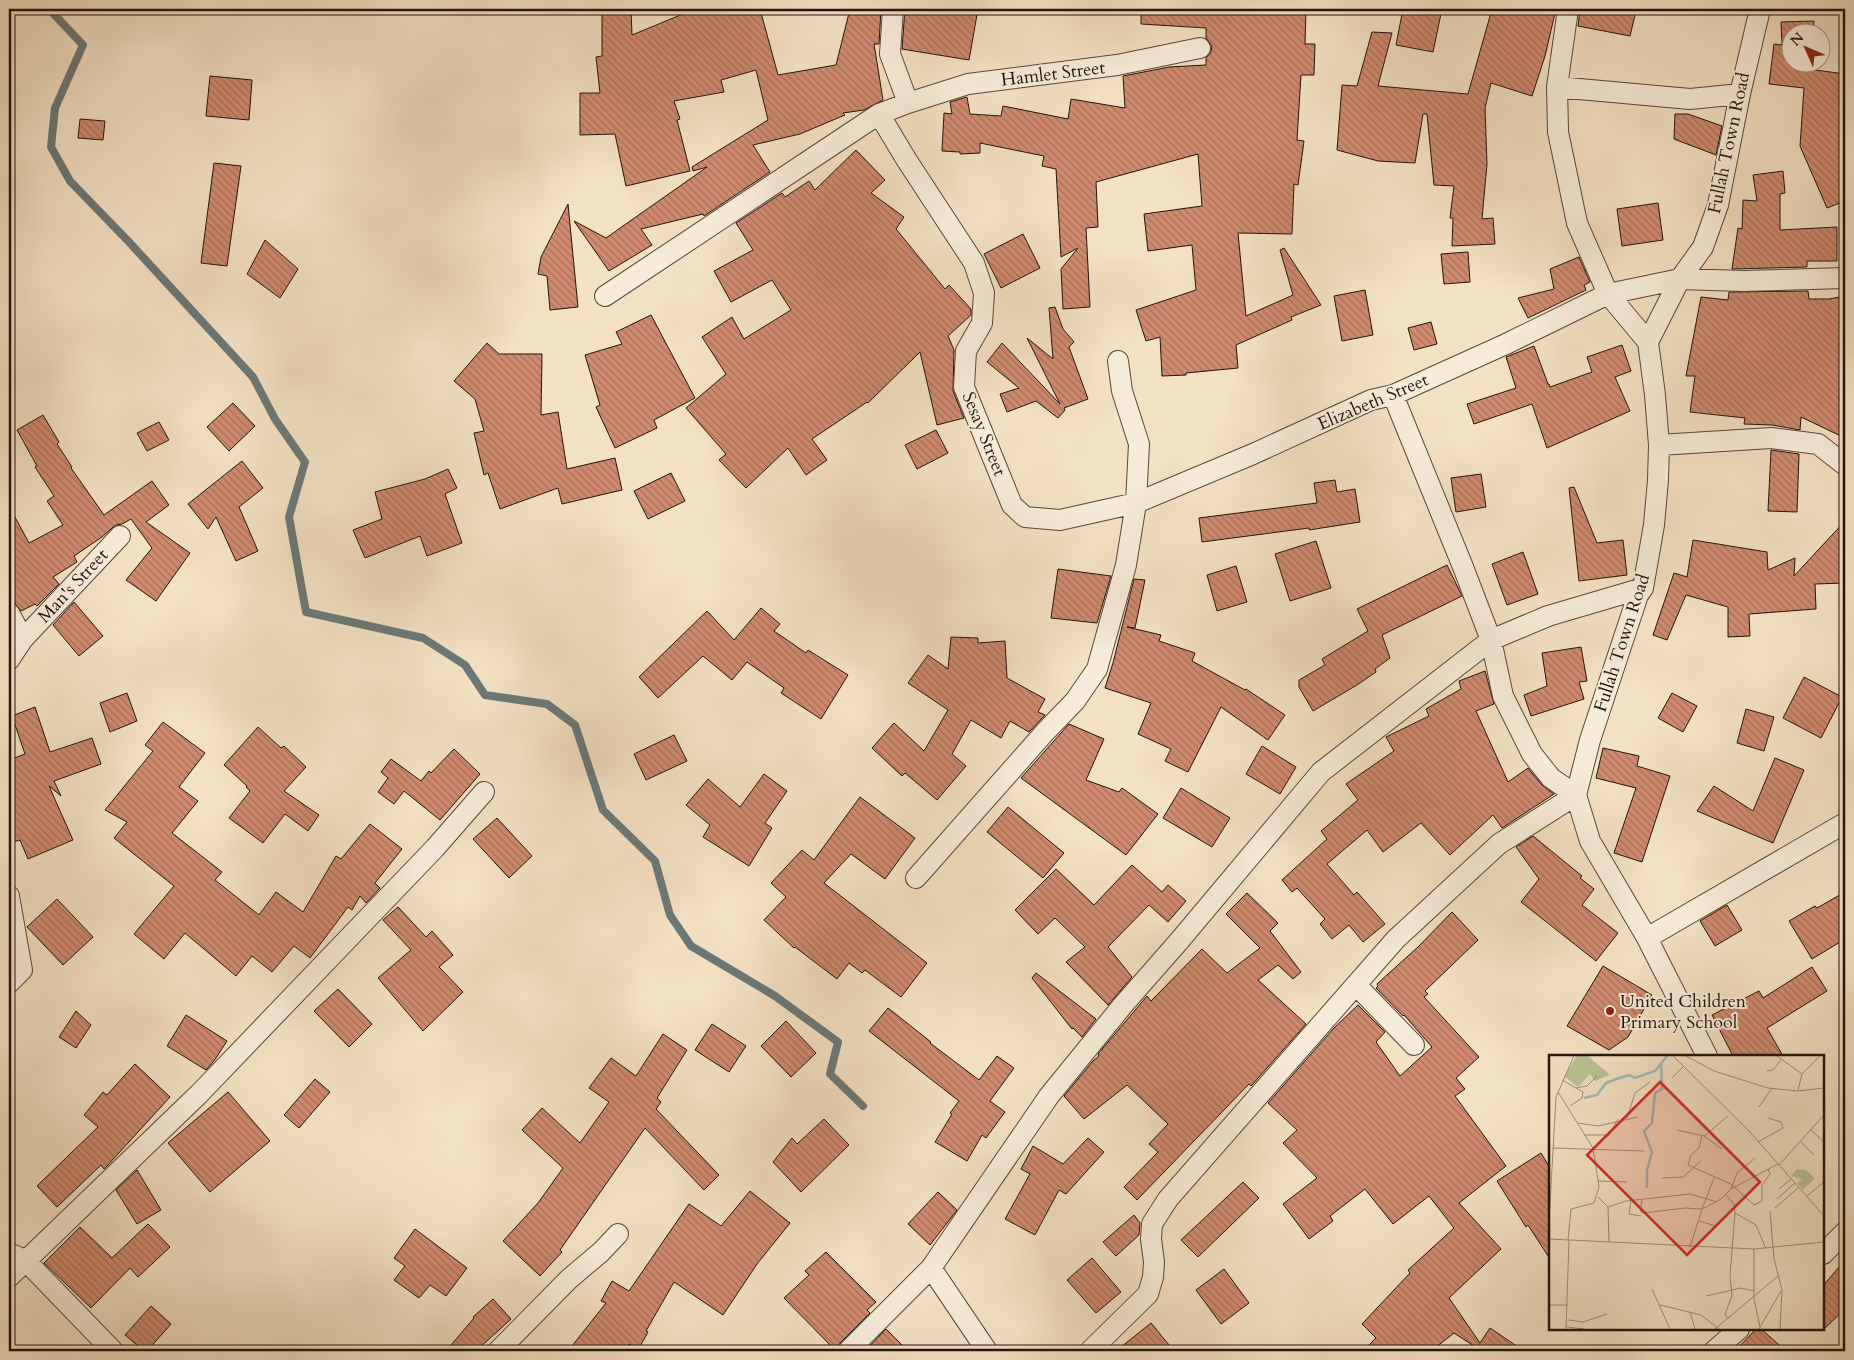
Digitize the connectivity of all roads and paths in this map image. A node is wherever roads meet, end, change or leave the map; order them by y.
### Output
1 (893, 9) edge
2 (1568, 9) edge
3 (1760, 9) edge
4 (1200, 48) dead end
5 (1557, 88) junction
6 (1740, 94) junction
7 (908, 103) junction
8 (879, 114) junction
9 (1845, 278) edge
10 (1680, 279) junction
11 (1608, 294) junction
12 (605, 296) dead end
13 (1648, 342) junction
14 (1118, 361) dead end
15 (1392, 395) junction
16 (1659, 445) junction
17 (1845, 465) edge
18 (1136, 503) junction
19 (120, 536) dead end
20 (1643, 588) junction
21 (9, 614) edge
22 (23, 639) junction
23 (1491, 640) junction
24 (9, 660) edge
25 (484, 792) dead end
26 (1576, 795) junction
27 (1845, 823) edge
28 (916, 878) dead end
29 (9, 896) edge
30 (1647, 938) junction
31 (9, 983) edge
32 (1356, 985) junction
33 (1414, 1045) dead end
34 (1706, 1055) edge
35 (1845, 1232) edge
36 (618, 1234) dead end
37 (1824, 1253) edge
38 (17, 1256) edge
39 (931, 1268) junction
40 (9, 1277) edge
41 (1738, 1330) edge
42 (113, 1351) edge
43 (498, 1351) edge
44 (848, 1351) edge
45 (986, 1351) edge
46 (1090, 1351) edge
47 (1714, 1351) edge

1 - 7 street
2 - 5 street
3 - 6 street, Fullah Town Road
4 - 7 street, Hamlet Street
5 - 6 street
5 - 11 street
6 - 10 street, Fullah Town Road
7 - 8 street, Hamlet Street
8 - 12 street, Hamlet Street
8 - 18 street, Sesay Street
9 - 10 street, Elizabeth Street
10 - 11 street, Elizabeth Street
10 - 13 street, Fullah Town Road
11 - 13 street
11 - 15 street, Elizabeth Street
13 - 16 street, Fullah Town Road
14 - 18 street
15 - 18 street, Elizabeth Street
15 - 23 street
16 - 17 street
16 - 20 street, Fullah Town Road
18 - 28 street
19 - 22 street, Man's Street
20 - 23 street
20 - 26 street, Fullah Town Road
21 - 22 street
22 - 24 street, Man's Street
23 - 26 street
23 - 39 street
25 - 38 street
26 - 30 street
26 - 32 street
27 - 30 street
29 - 31 street
30 - 34 street
32 - 33 street
32 - 46 street
35 - 37 street
36 - 43 street
38 - 40 street
38 - 42 street
39 - 44 street
39 - 45 street
41 - 47 street

